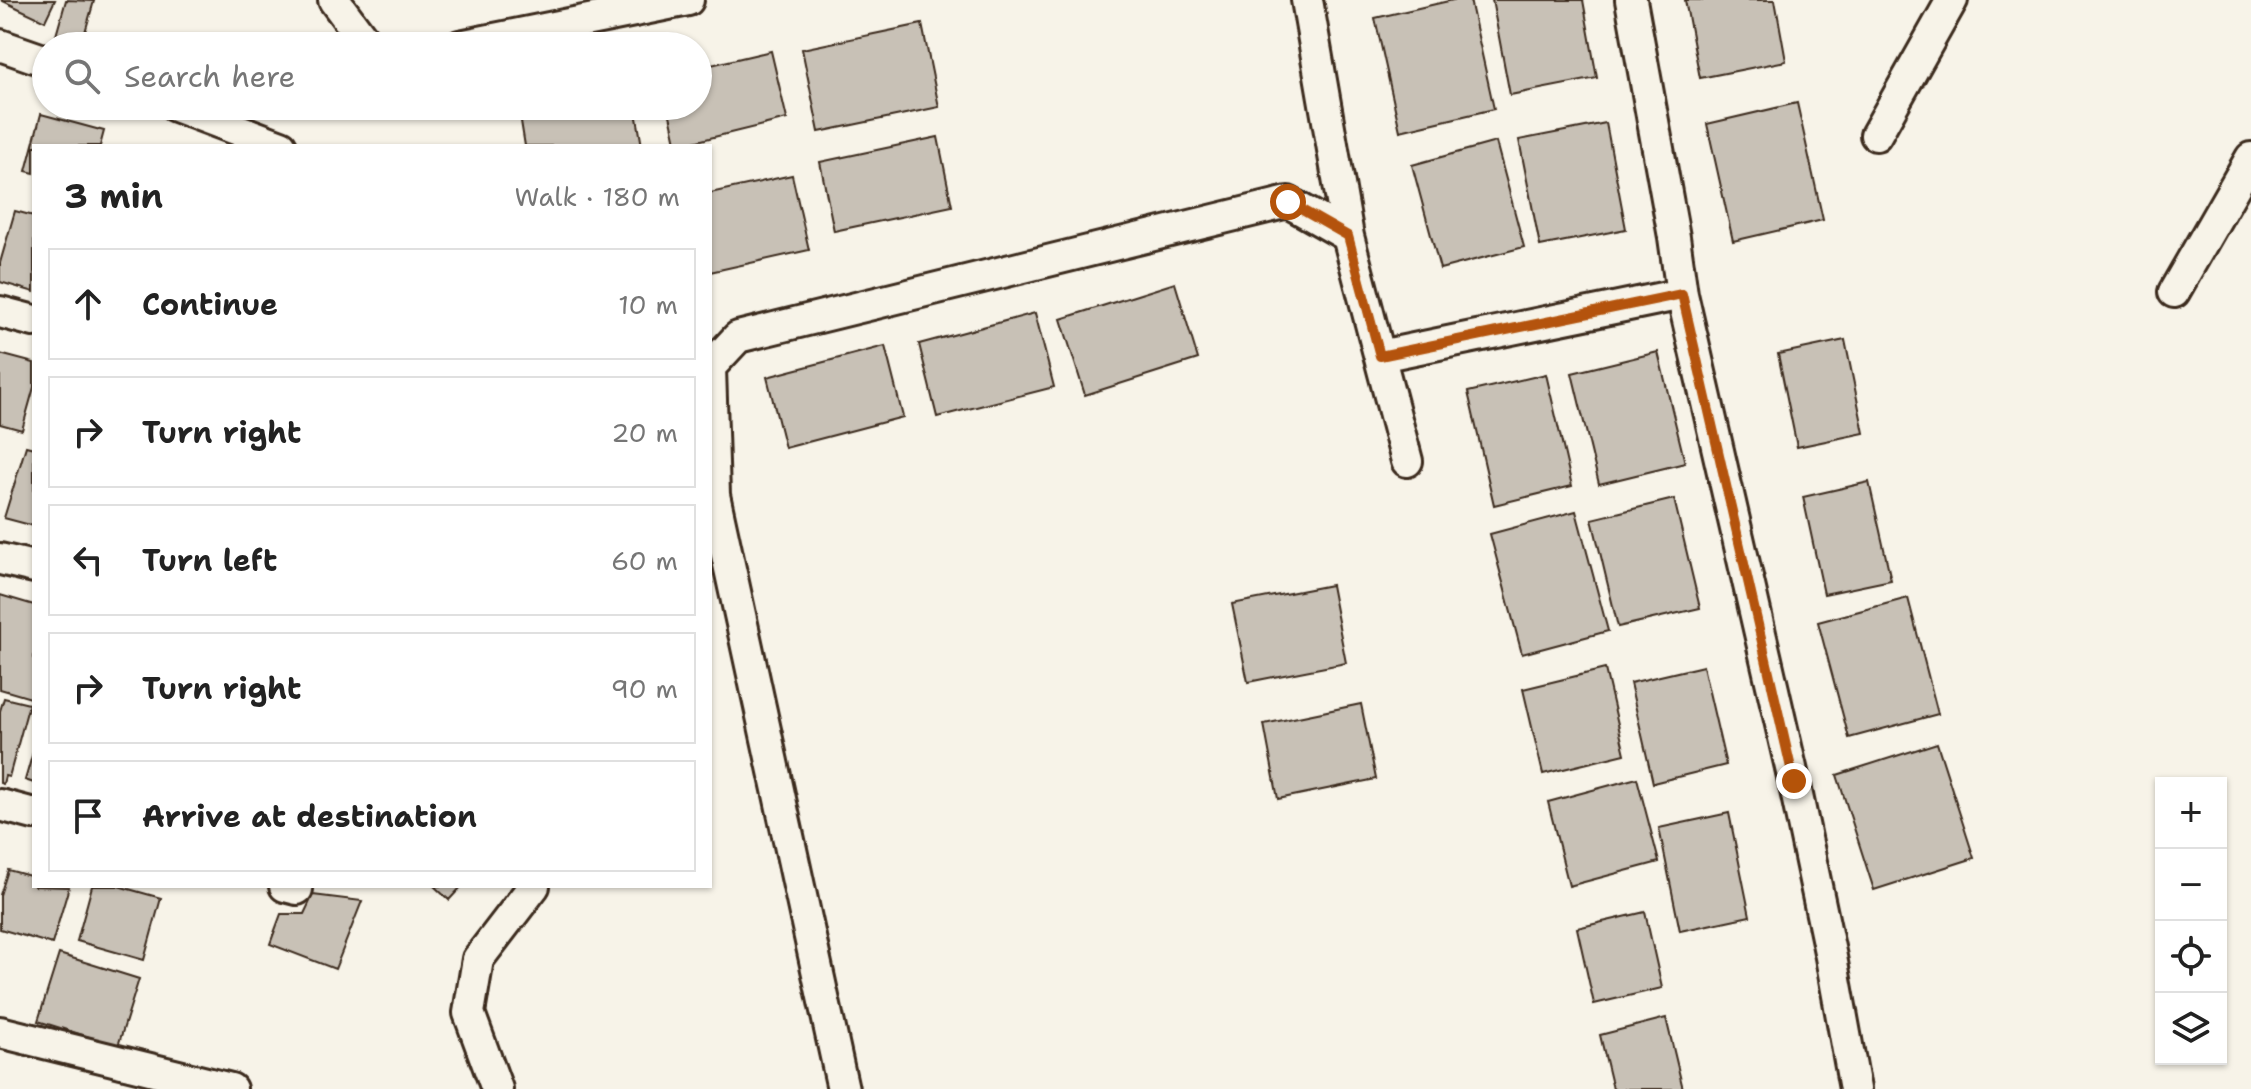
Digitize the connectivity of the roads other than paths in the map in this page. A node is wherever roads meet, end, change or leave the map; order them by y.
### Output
1 (334, 0) edge
2 (688, 0) edge
3 (1307, 0) edge
4 (1631, 0) edge
5 (1952, 0) edge
6 (632, 6) edge
7 (358, 32) edge
8 (520, 32) edge
9 (0, 45) edge
10 (32, 56) edge
11 (212, 120) edge
12 (1876, 135) dead end
13 (276, 144) edge
14 (2251, 158) edge
15 (1348, 236) junction
16 (2174, 292) dead end
17 (1682, 294) junction
18 (0, 312) edge
19 (32, 320) edge
20 (1380, 356) junction
21 (712, 366) edge
22 (712, 432) edge
23 (1407, 461) dead end
24 (0, 559) edge
25 (32, 567) edge
26 (0, 805) edge
27 (32, 813) edge
28 (532, 888) edge
29 (0, 1032) edge
30 (231, 1089) edge
31 (497, 1089) edge
32 (843, 1089) edge
33 (1855, 1089) edge

1 - 7 street
2 - 6 street
3 - 15 street
4 - 17 street
5 - 12 street
6 - 8 street
9 - 10 street
11 - 13 street
14 - 16 street
15 - 20 street
15 - 21 street
17 - 20 street
17 - 33 street
18 - 19 street
20 - 23 street
22 - 32 street
24 - 25 street
26 - 27 street
28 - 31 street
29 - 30 street

